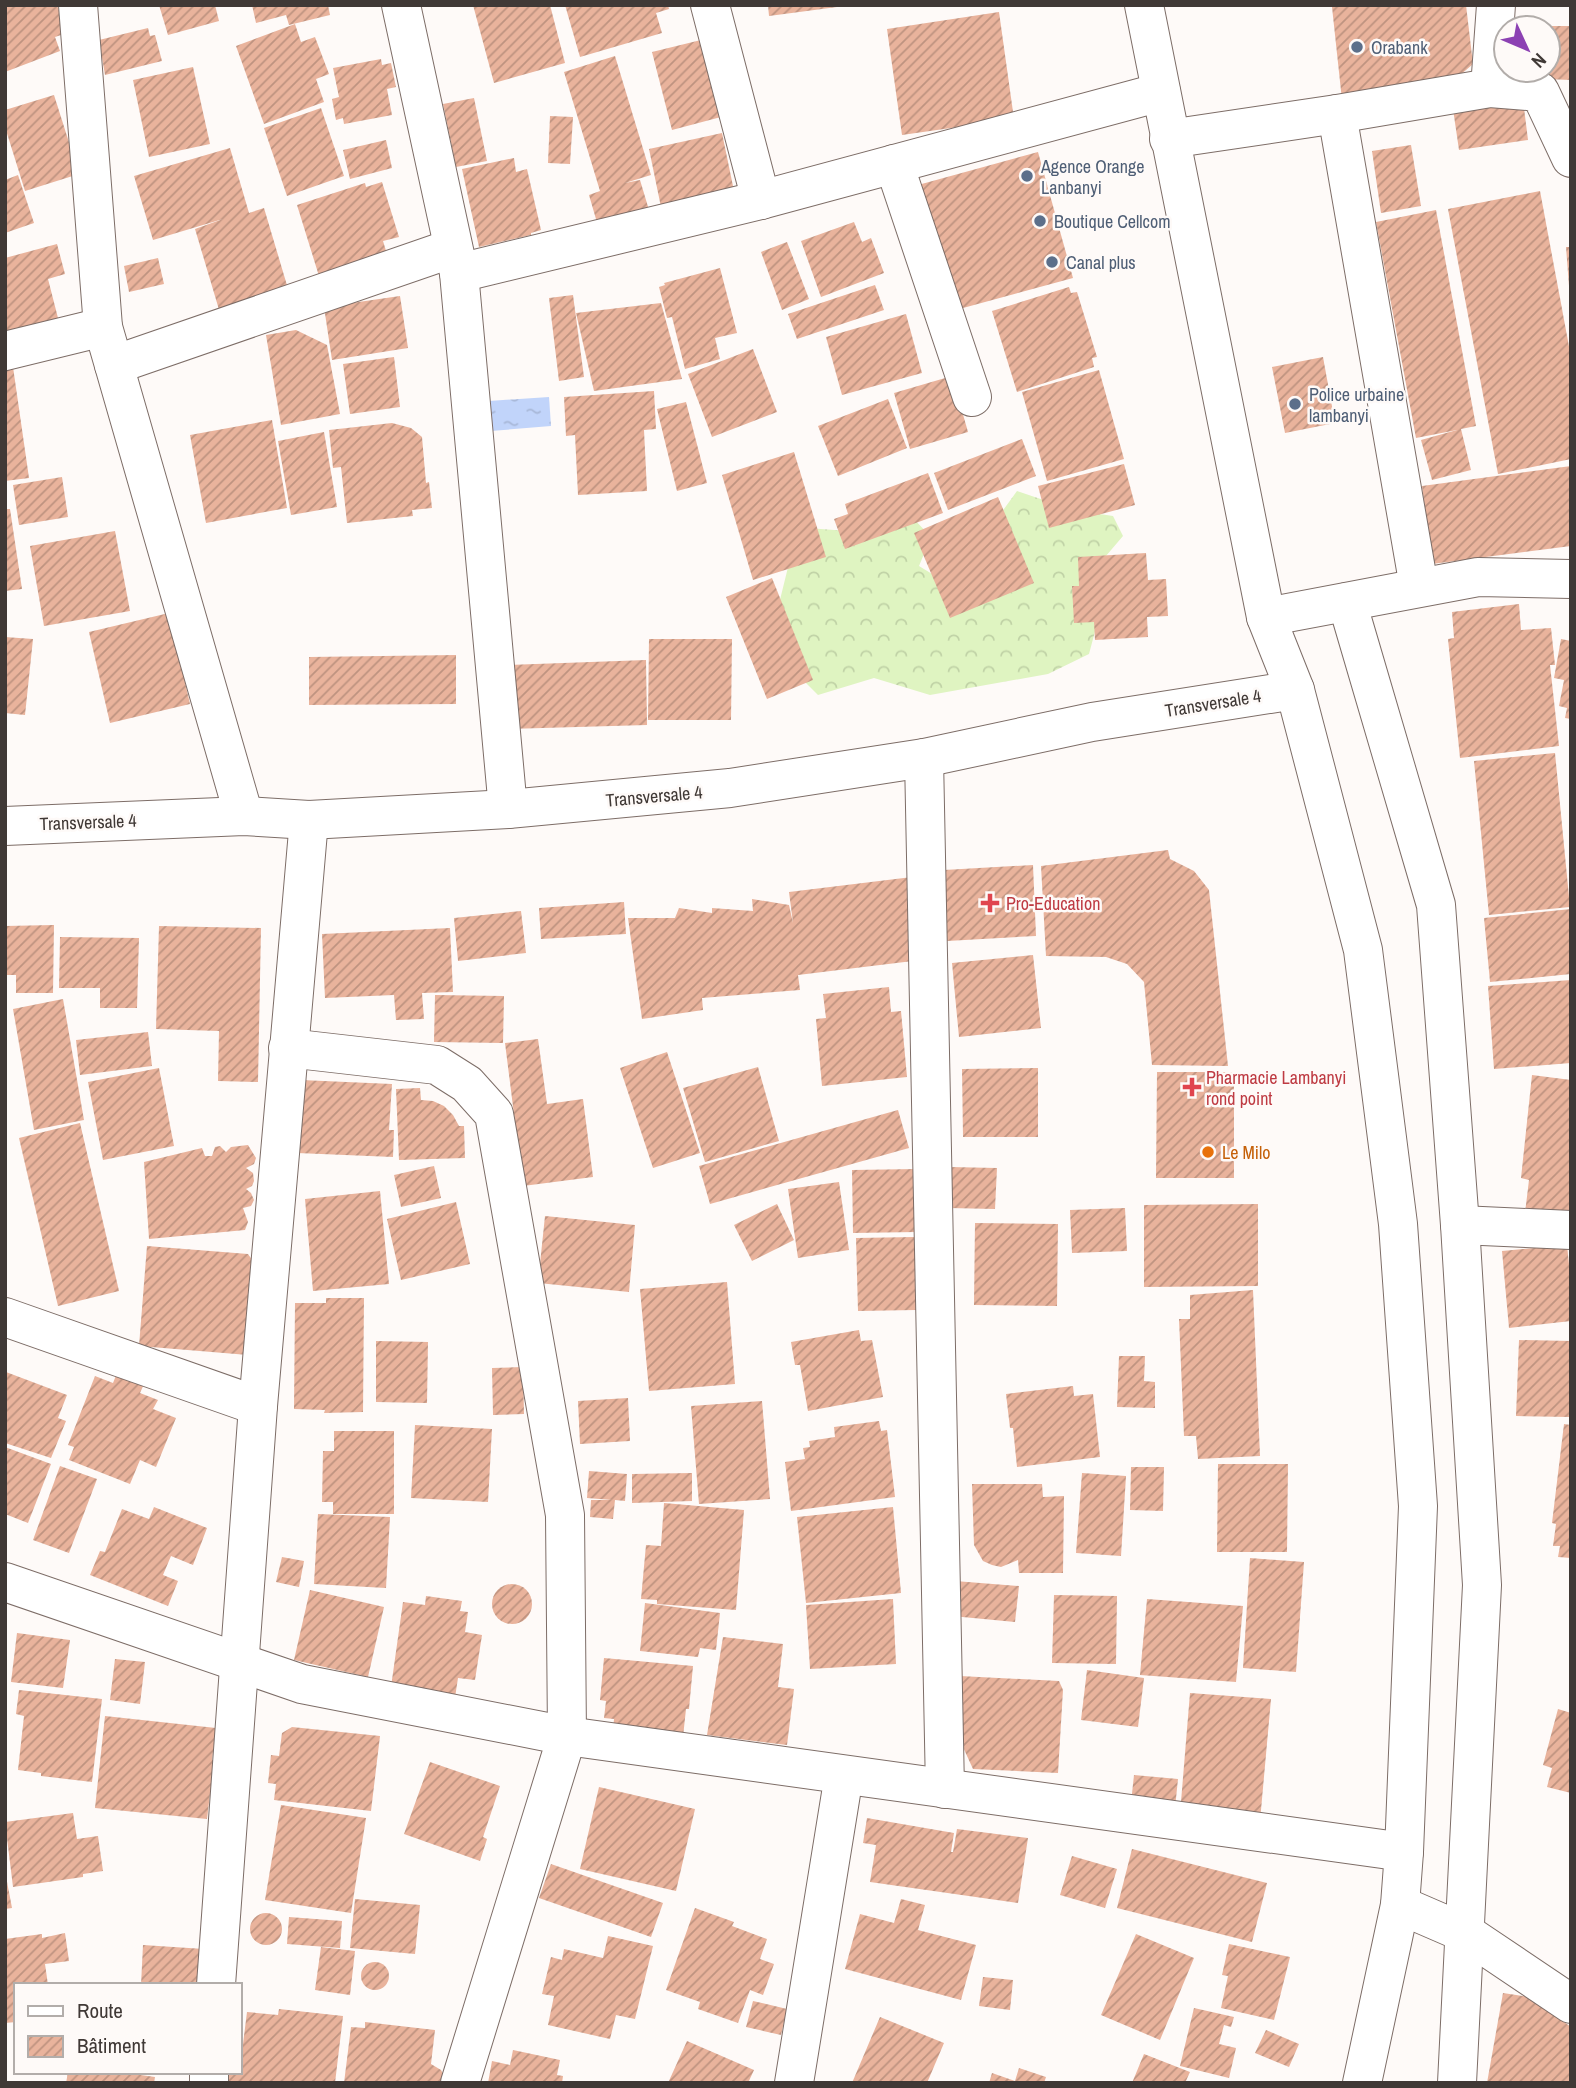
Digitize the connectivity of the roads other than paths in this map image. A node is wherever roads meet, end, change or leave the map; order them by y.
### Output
1 (78, 5) edge
2 (401, 5) edge
3 (710, 5) edge
4 (1144, 5) edge
5 (1496, 5) edge
6 (1490, 88) junction
7 (1161, 92) junction
8 (1338, 114) junction
9 (1169, 139) junction
10 (1571, 158) edge
11 (894, 164) junction
12 (761, 200) junction
13 (456, 261) junction
14 (103, 327) junction
15 (5, 351) edge
16 (114, 365) junction
17 (972, 397) dead end
18 (1571, 579) edge
19 (1419, 587) junction
20 (1348, 602) junction
21 (1266, 617) junction
22 (1295, 690) junction
23 (924, 758) junction
24 (508, 809) junction
25 (244, 816) junction
26 (309, 820) junction
27 (5, 826) edge
28 (288, 1048) junction
29 (1460, 1225) junction
30 (1571, 1230) edge
31 (5, 1317) edge
32 (258, 1406) junction
33 (5, 1582) edge
34 (239, 1662) junction
35 (567, 1736) junction
36 (844, 1776) junction
37 (945, 1789) junction
38 (1404, 1852) junction
39 (1401, 1905) junction
40 (1467, 1934) junction
41 (216, 1983) edge
42 (1571, 2004) edge
43 (460, 2083) edge
44 (794, 2083) edge
45 (1362, 2083) edge
46 (1457, 2083) edge

1 - 14 street
2 - 13 street
3 - 12 street
4 - 7 street
5 - 6 street
6 - 8 street
6 - 10 street
7 - 9 street
7 - 11 street
8 - 9 street
8 - 19 street
9 - 21 street
11 - 12 street
11 - 17 street
12 - 13 street
13 - 16 street
13 - 24 street
14 - 15 street
14 - 16 street
16 - 25 street
18 - 19 street
19 - 20 street
20 - 21 street
20 - 29 street
21 - 22 street
22 - 23 street, Transversale 4
22 - 38 street
23 - 24 street, Transversale 4
23 - 37 street
24 - 26 street, Transversale 4
25 - 26 street, Transversale 4
25 - 27 street, Transversale 4
26 - 28 street
28 - 32 street
28 - 35 street
29 - 30 street
29 - 40 street
31 - 32 street
32 - 34 street
33 - 34 street
34 - 35 street
34 - 41 street
35 - 36 street
35 - 43 street
36 - 37 street
36 - 44 street
37 - 38 street
38 - 39 street
39 - 40 street
39 - 45 street
40 - 42 street
40 - 46 street

